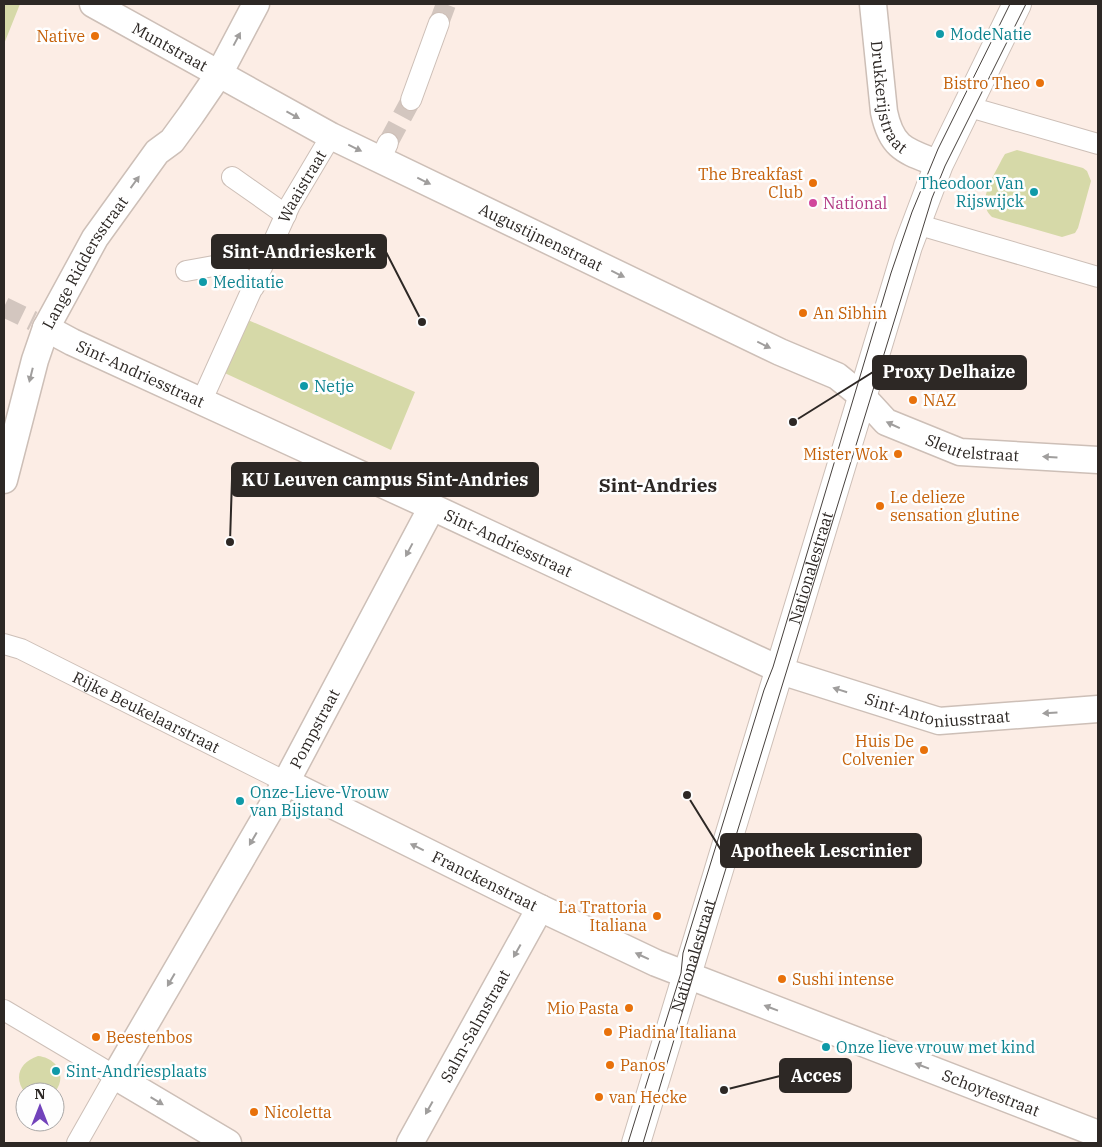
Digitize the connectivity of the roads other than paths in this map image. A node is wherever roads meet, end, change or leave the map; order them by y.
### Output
1 (93, 4) edge
2 (256, 4) edge
3 (873, 4) edge
4 (1017, 4) edge
5 (438, 23) tunnel mouth
6 (219, 74) junction
7 (411, 100) tunnel mouth
8 (966, 106) junction
9 (331, 136) junction
10 (1098, 144) edge
11 (939, 164) junction
12 (232, 177) dead end
13 (286, 215) junction
14 (916, 224) junction
15 (186, 271) dead end
16 (1098, 277) edge
17 (254, 287) junction
18 (39, 324) junction
19 (863, 397) junction
20 (202, 400) junction
21 (1098, 460) edge
22 (4, 480) edge
23 (432, 507) junction
24 (4, 644) edge
25 (780, 670) junction
26 (1098, 709) edge
27 (286, 782) junction
28 (540, 908) junction
29 (687, 975) junction
30 (4, 1010) edge
31 (115, 1076) junction
32 (1098, 1134) edge
33 (77, 1143) edge
34 (228, 1143) edge
35 (410, 1143) edge
36 (636, 1143) edge

1 - 6 street, Muntstraat
6 -> 2 street, Lange Riddersstraat
3 - 11 street, Drukkerijstraat
4 - 8 street, Nationalestraat
5 - 7 street
6 -> 9 street, Augustijnenstraat
18 -> 6 street, Lange Riddersstraat
8 - 10 street
8 - 11 street, Nationalestraat
9 - 13 street, Waaistraat
9 -> 19 street, Augustijnenstraat
11 - 14 street, Nationalestraat
12 - 13 street
13 - 17 street, Waaistraat
14 - 16 street
14 - 19 street, Nationalestraat
15 - 17 street
17 - 20 street, Waaistraat
18 - 20 street, Sint-Andriesstraat
18 -> 22 street, Lange Riddersstraat
21 -> 19 street, Sleutelstraat
19 - 25 street, Nationalestraat
20 - 23 street, Sint-Andriesstraat
23 - 25 street, Sint-Andriesstraat
23 -> 27 street, Pompstraat
24 - 27 street, Rijke Beukelaarstraat
26 -> 25 street, Sint-Antoniusstraat
25 - 29 street, Nationalestraat
28 -> 27 street, Franckenstraat
27 -> 31 street, Pompstraat
29 -> 28 street, Franckenstraat
28 -> 35 street, Salm-Salmstraat
32 -> 29 street, Schoytestraat
29 - 36 street, Nationalestraat
30 - 31 street
31 - 33 street
31 -> 34 street

